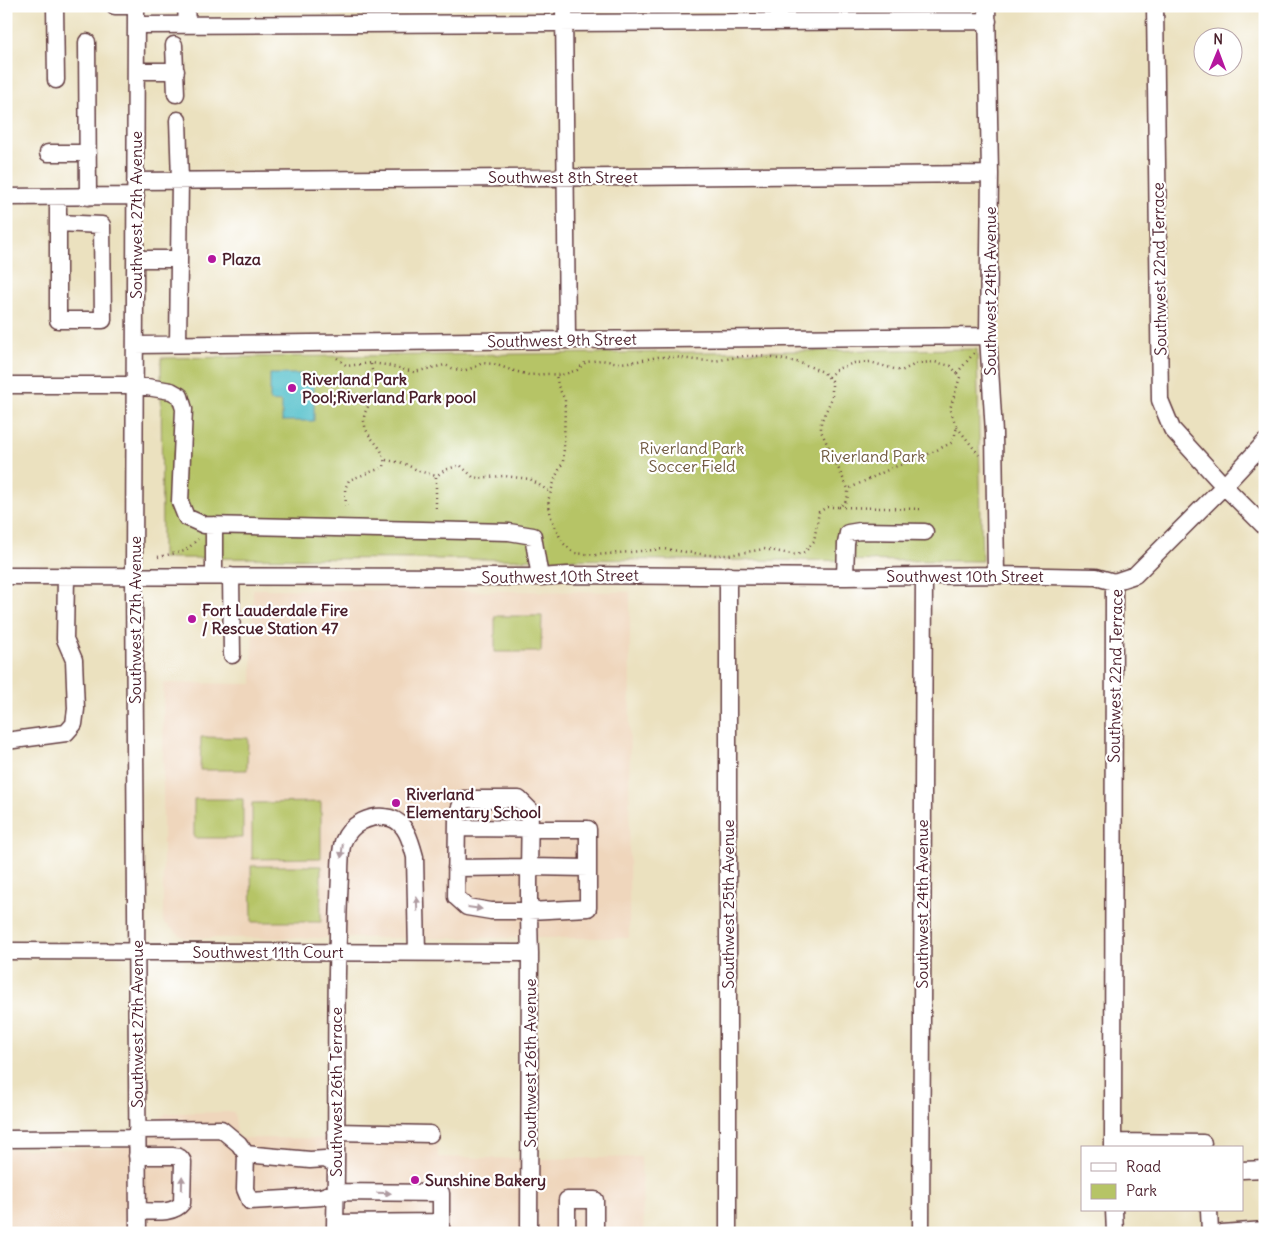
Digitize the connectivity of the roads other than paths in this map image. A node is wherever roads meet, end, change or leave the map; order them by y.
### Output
1 (55, 6) edge
2 (116, 6) edge
3 (136, 6) edge
4 (186, 6) edge
5 (564, 6) edge
6 (1155, 6) edge
7 (988, 14) edge
8 (564, 23) junction
9 (187, 24) junction
10 (136, 25) junction
11 (87, 42) dead end
12 (174, 45) dead end
13 (136, 71) junction
14 (176, 71) junction
15 (56, 80) dead end
16 (176, 94) dead end
17 (178, 120) dead end
18 (48, 153) dead end
19 (88, 153) junction
20 (990, 174) junction
21 (565, 177) junction
22 (180, 180) junction
23 (136, 189) junction
24 (88, 196) junction
25 (6, 197) edge
26 (58, 197) junction
27 (58, 223) junction
28 (179, 258) junction
29 (136, 259) junction
30 (988, 336) junction
31 (567, 340) junction
32 (178, 344) junction
33 (135, 345) junction
34 (6, 385) edge
35 (135, 385) junction
36 (1265, 442) edge
37 (1224, 486) junction
38 (1265, 527) edge
39 (209, 529) junction
40 (925, 532) dead end
41 (728, 575) junction
42 (996, 575) junction
43 (6, 576) edge
44 (66, 576) junction
45 (134, 576) junction
46 (214, 576) junction
47 (231, 576) junction
48 (924, 576) junction
49 (540, 577) junction
50 (845, 577) junction
51 (1114, 582) junction
52 (232, 655) dead end
53 (6, 741) edge
54 (457, 828) junction
55 (530, 828) junction
56 (529, 867) junction
57 (456, 868) junction
58 (588, 868) junction
59 (529, 911) junction
60 (6, 951) edge
61 (136, 952) junction
62 (337, 952) junction
63 (418, 953) junction
64 (530, 953) junction
65 (174, 1130) junction
66 (336, 1132) junction
67 (137, 1134) junction
68 (430, 1134) dead end
69 (6, 1138) edge
70 (1203, 1143) dead end
71 (1113, 1145) edge
72 (246, 1154) junction
73 (137, 1156) junction
74 (173, 1156) junction
75 (336, 1165) junction
76 (1265, 1169) edge
77 (1244, 1170) edge
78 (335, 1192) junction
79 (138, 1211) junction
80 (1114, 1212) edge
81 (1209, 1212) edge
82 (335, 1228) edge
83 (441, 1228) edge
84 (1265, 1230) edge
85 (138, 1233) edge
86 (530, 1233) edge
87 (567, 1233) edge
88 (596, 1233) edge
89 (728, 1233) edge
90 (921, 1233) edge
91 (1115, 1233) edge
92 (1210, 1233) edge
93 (1222, 1233) edge

1 - 15 street
2 - 3 street
3 - 10 street, Southwest 27th Avenue
4 - 9 street
5 - 8 street
6 - 37 street, Southwest 22nd Terrace
7 - 8 street
7 - 20 street, Southwest 24th Avenue
8 - 9 street
8 - 21 street
9 - 10 street
10 - 13 street, Southwest 27th Avenue
11 - 19 street
12 - 14 street
13 - 14 street
13 - 23 street, Southwest 27th Avenue
14 - 16 street
17 - 22 street
18 - 19 street
19 - 24 street
20 - 21 street, Southwest 8th Street
20 - 30 street, Southwest 24th Avenue
21 - 22 street, Southwest 8th Street
21 - 31 street
22 - 23 street, Southwest 8th Street
22 - 28 street
23 - 24 street, Southwest 8th Street
23 - 29 street, Southwest 27th Avenue
24 - 26 street, Southwest 8th Street
25 - 26 street, Southwest 8th Street
26 - 27 street
27 - 27 street
28 - 29 street
28 - 32 street
29 - 33 street, Southwest 27th Avenue
30 - 31 street, Southwest 9th Street
30 - 42 street, Southwest 24th Avenue
31 - 32 street, Southwest 9th Street
32 - 33 street, Southwest 9th Street
33 - 35 street, Southwest 27th Avenue
34 - 35 street
35 - 39 street
35 - 45 street, Southwest 27th Avenue
36 - 37 street
37 - 38 street
37 - 51 street, Southwest 22nd Terrace
39 - 46 street
39 - 49 street
40 - 50 street
41 - 49 street, Southwest 10th Street
41 - 50 street, Southwest 10th Street
41 - 89 street, Southwest 25th Avenue
42 - 48 street, Southwest 10th Street
42 - 51 street, Southwest 10th Street
43 - 44 street, Southwest 10th Street
44 - 45 street, Southwest 10th Street
44 - 53 street
45 - 46 street, Southwest 10th Street
45 - 61 street, Southwest 27th Avenue
46 - 47 street, Southwest 10th Street
47 - 49 street, Southwest 10th Street
47 - 52 street
48 - 50 street, Southwest 10th Street
48 - 90 street, Southwest 24th Avenue
51 - 71 street, Southwest 22nd Terrace
54 - 55 street
54 - 55 street, Southwest 26th Avenue
54 - 57 street
55 - 56 street, Southwest 26th Avenue
55 - 58 street
56 - 57 street
56 - 58 street
56 - 59 street, Southwest 26th Avenue
57 -> 59 street
58 - 59 street
59 - 64 street, Southwest 26th Avenue
60 - 61 street, Southwest 11th Court
61 - 62 street, Southwest 11th Court
61 - 67 street, Southwest 27th Avenue
62 - 63 street, Southwest 11th Court
63 -> 62 street, Southwest 26th Terrace
62 - 66 street, Southwest 26th Terrace
63 - 64 street, Southwest 11th Court
64 - 86 street, Southwest 26th Avenue
65 - 67 street
65 - 72 street
65 - 74 street
66 - 68 street
66 - 75 street, Southwest 26th Terrace
67 - 69 street
67 - 73 street, Southwest 27th Avenue
70 - 71 street
72 - 75 street
72 - 78 street
73 - 74 street
73 - 79 street, Southwest 27th Avenue
79 -> 74 street
75 - 78 street, Southwest 26th Terrace
76 - 77 street
78 - 82 street, Southwest 26th Terrace
78 -> 83 street
79 - 85 street, Southwest 27th Avenue
80 - 91 street
81 - 92 street
82 - 83 street
84 - 93 street
87 - 88 street

